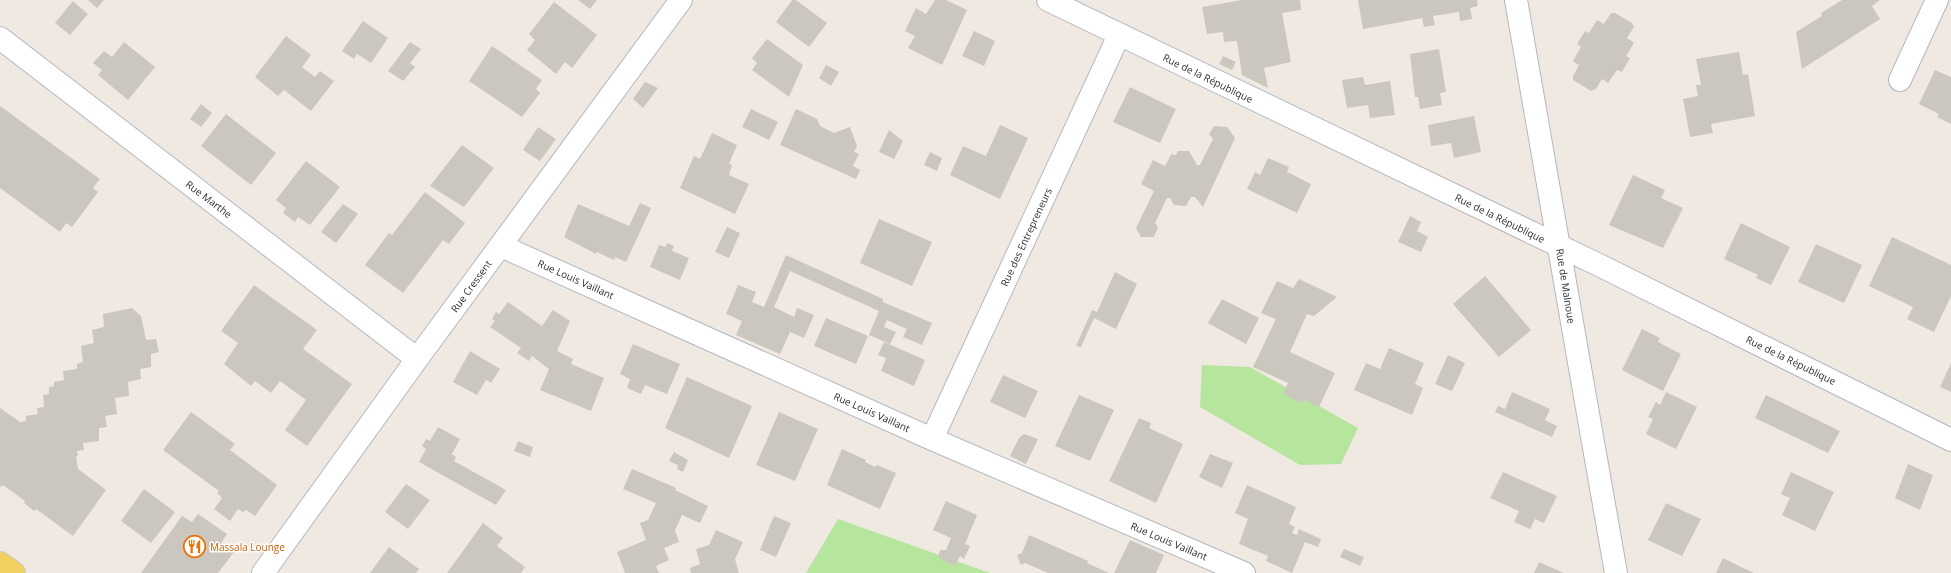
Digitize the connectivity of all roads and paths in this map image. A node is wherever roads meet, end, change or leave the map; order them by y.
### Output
1 (681, 0) edge
2 (1048, 0) edge
3 (1516, 0) edge
4 (1937, 0) edge
5 (1119, 36) junction
6 (0, 38) edge
7 (1900, 80) dead end
8 (501, 246) junction
9 (1560, 246) junction
10 (417, 359) junction
11 (932, 439) junction
12 (1951, 440) edge
13 (0, 563) edge
14 (14, 573) edge
15 (264, 573) edge
16 (1244, 573) edge
17 (1616, 573) edge

1 - 8 street, Rue Cressent
2 - 5 street, Rue de la République
3 - 9 street, Rue de Malnoue
4 - 7 street
5 - 9 street, Rue de la République
5 - 11 street, Rue des Entrepreneurs
6 - 10 street, Rue Marthe
8 - 10 street, Rue Cressent
8 - 11 street, Rue Louis Vaillant
9 - 12 street, Rue de la République
9 - 17 street, Rue de Malnoue
10 - 15 street, Rue Cressent
11 - 16 street, Rue Louis Vaillant
13 - 14 main road

